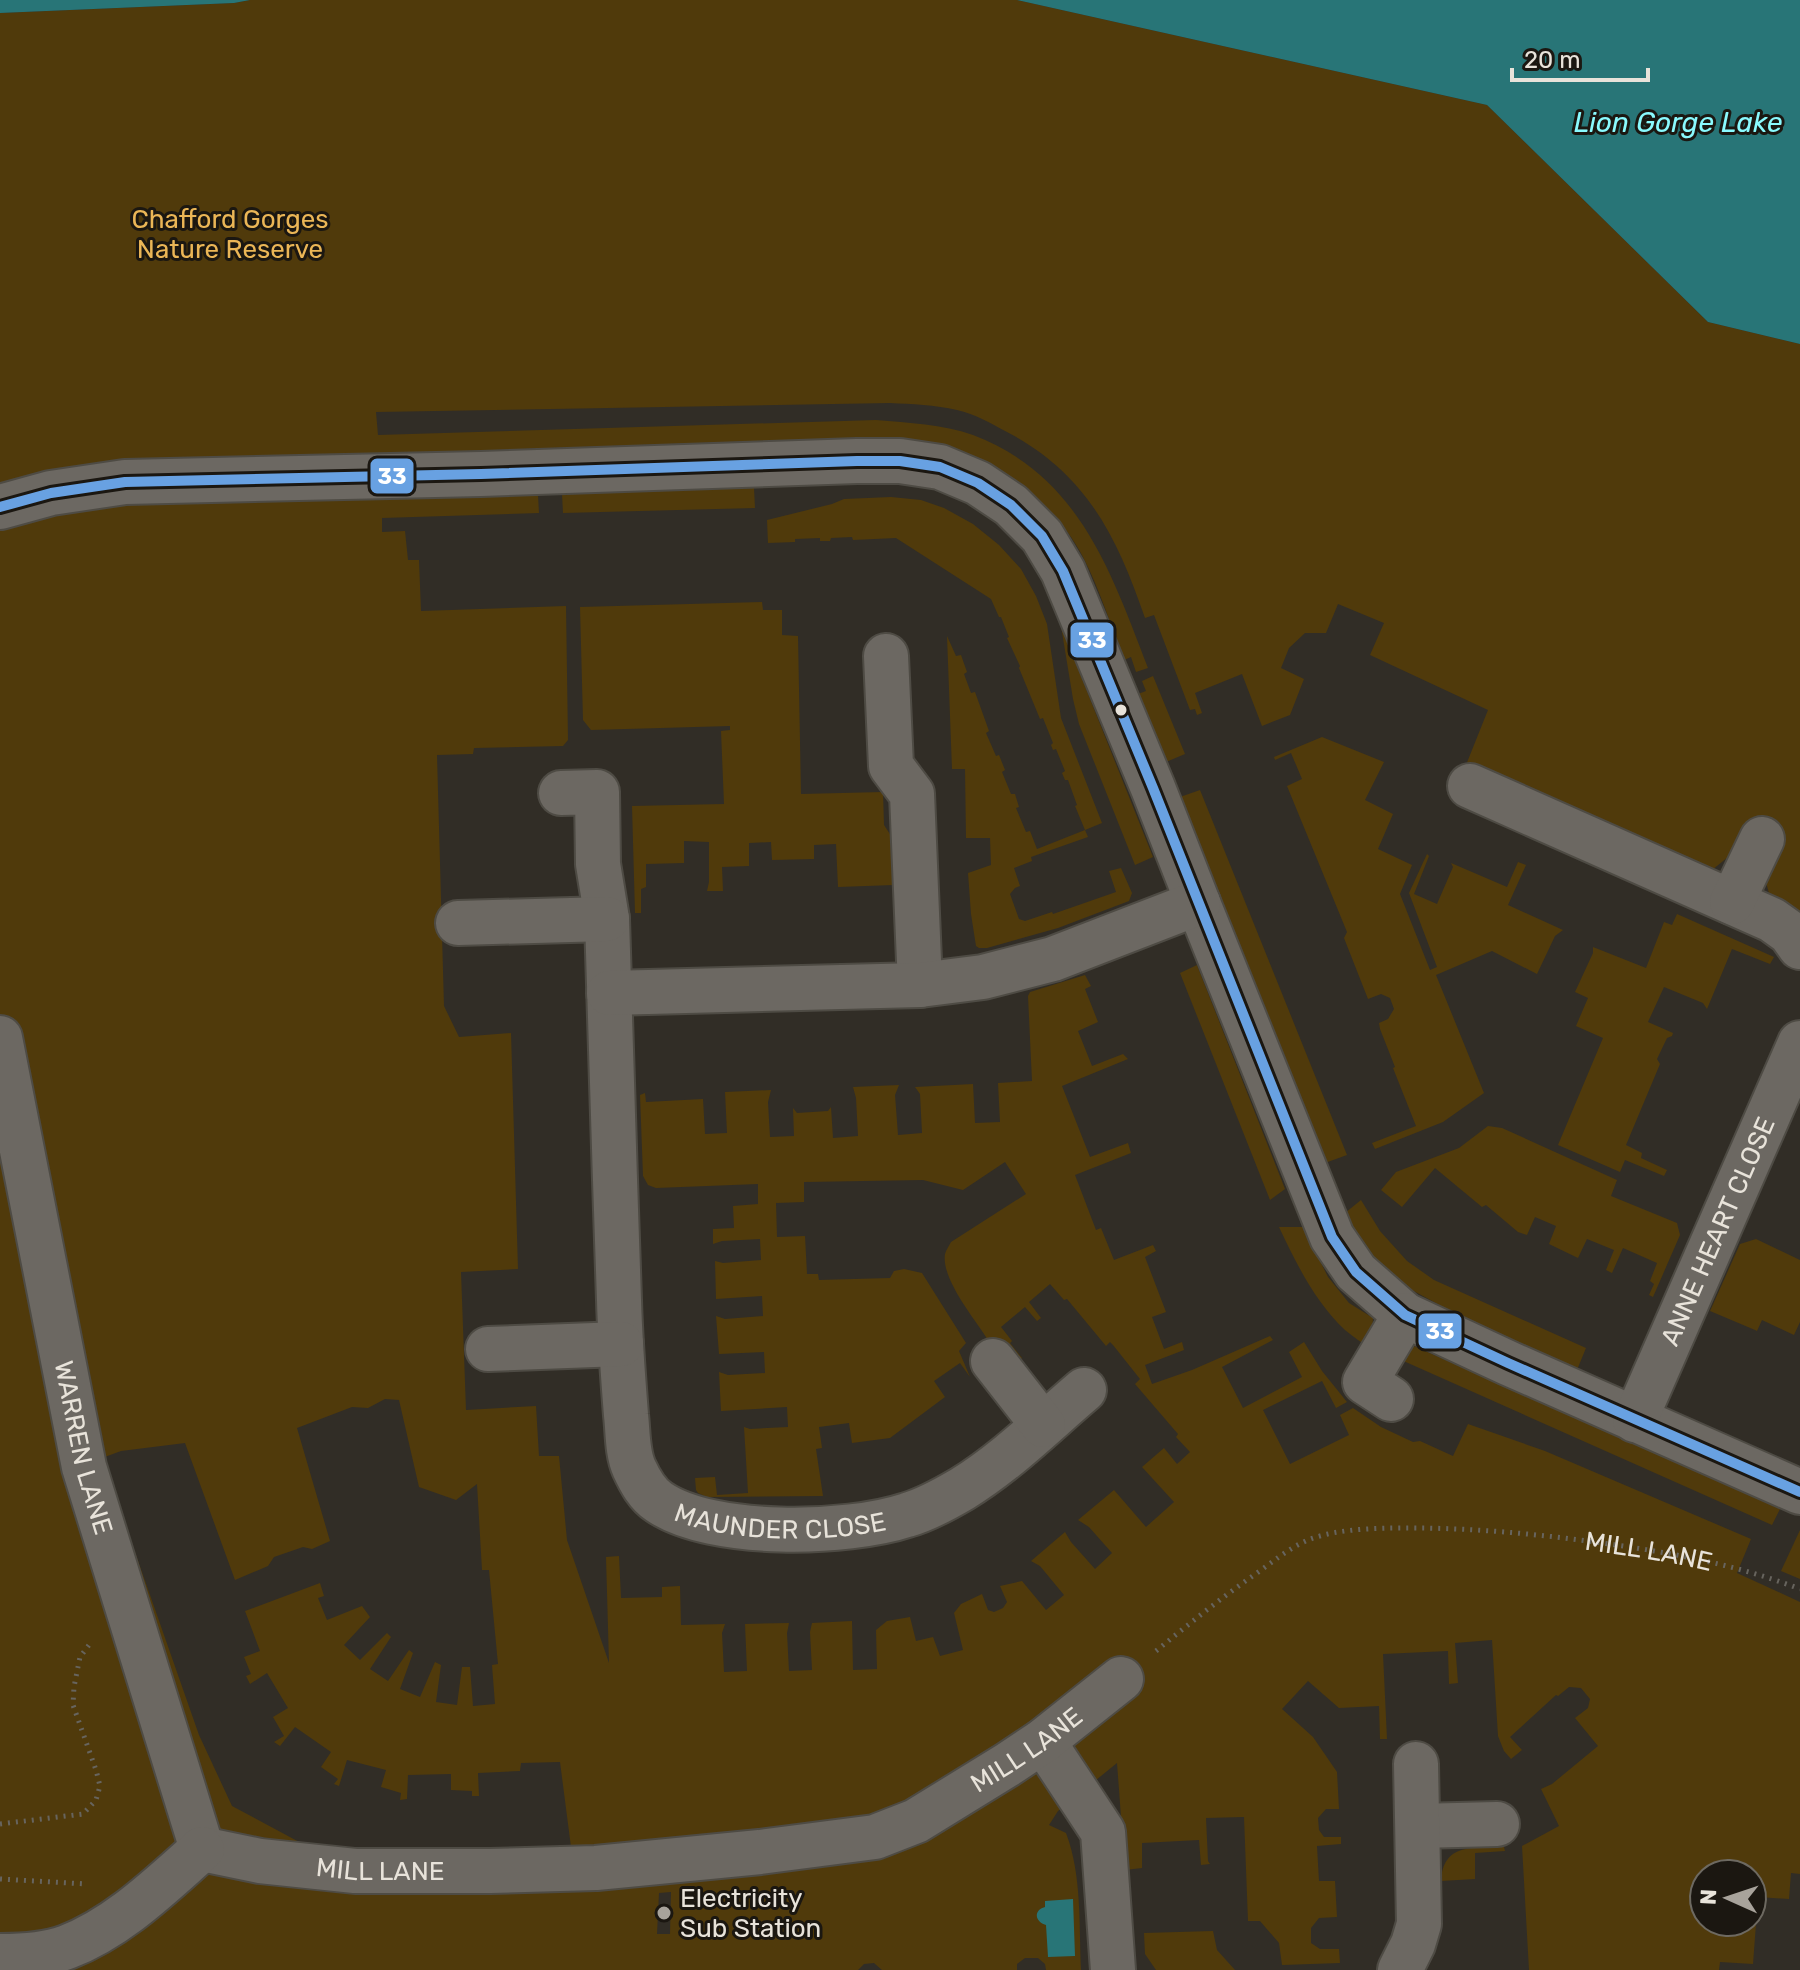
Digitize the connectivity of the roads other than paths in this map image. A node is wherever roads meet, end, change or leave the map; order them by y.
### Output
1 (0, 507) edge
2 (886, 656) dead end
3 (1470, 786) dead end
4 (561, 793) dead end
5 (1762, 839) dead end
6 (1732, 902) junction
7 (1198, 903) junction
8 (607, 919) junction
9 (458, 923) dead end
10 (1800, 947) edge
11 (920, 985) junction
12 (609, 993) junction
13 (0, 1038) edge
14 (1800, 1043) edge
15 (1405, 1315) junction
16 (621, 1344) junction
17 (488, 1349) dead end
18 (993, 1361) dead end
19 (1084, 1390) dead end
20 (1391, 1399) dead end
21 (1635, 1420) junction
22 (1043, 1425) junction
23 (1800, 1492) edge
24 (1121, 1679) road end
25 (1043, 1741) junction
26 (1416, 1764) dead end
27 (1497, 1824) dead end
28 (1418, 1826) junction
29 (202, 1849) junction
30 (0, 1956) edge
31 (1113, 1970) edge
32 (1400, 1970) edge

1 - 7 street
2 - 11 street
3 - 6 street
4 - 8 street, MAUNDER CLOSE
5 - 6 street
6 - 10 street
7 - 11 street
7 - 15 street
8 - 9 street
8 - 12 street, MAUNDER CLOSE
11 - 12 street
12 - 16 street, MAUNDER CLOSE
13 - 29 street, WARREN LANE
14 - 21 street, ANNE HEART CLOSE
15 - 20 street
15 - 21 street
16 - 17 street
16 - 22 street, MAUNDER CLOSE
18 - 22 street
19 - 22 street, MAUNDER CLOSE
21 - 23 street
24 - 25 street, MILL LANE
25 - 29 street, MILL LANE
25 - 31 street
26 - 28 street
27 - 28 street
28 - 32 street
29 - 30 street

